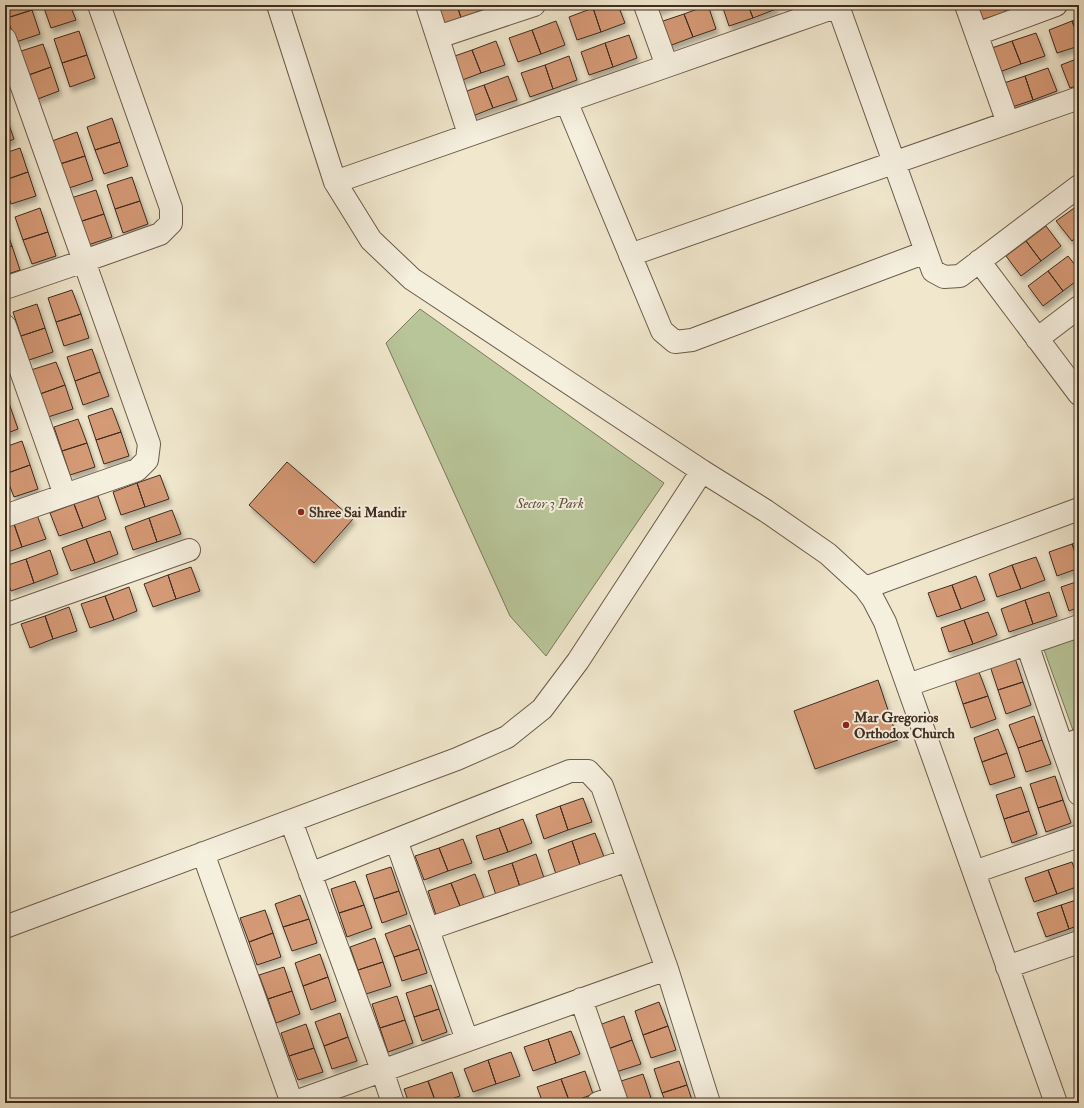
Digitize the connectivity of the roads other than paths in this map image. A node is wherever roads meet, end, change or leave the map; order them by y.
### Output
1 (99, 5) edge
2 (278, 5) edge
3 (427, 5) edge
4 (534, 5) edge
5 (645, 5) edge
6 (966, 5) edge
7 (1056, 5) edge
8 (839, 6) edge
9 (977, 34) junction
10 (438, 37) junction
11 (5, 39) edge
12 (667, 66) junction
13 (10, 69) edge
14 (1079, 98) edge
15 (566, 101) junction
16 (1008, 123) junction
17 (469, 134) junction
18 (894, 163) junction
19 (334, 182) junction
20 (1079, 186) edge
21 (926, 252) junction
22 (630, 255) junction
23 (84, 261) junction
24 (979, 261) junction
25 (5, 288) edge
26 (1079, 308) edge
27 (5, 326) edge
28 (1037, 338) junction
29 (1079, 394) edge
30 (702, 471) junction
31 (65, 495) junction
32 (1079, 510) edge
33 (5, 516) edge
34 (188, 550) dead end
35 (865, 588) junction
36 (5, 615) edge
37 (1079, 626) edge
38 (1027, 644) junction
39 (908, 685) junction
40 (1071, 743) edge
41 (1079, 794) edge
42 (291, 821) junction
43 (1079, 836) edge
44 (396, 840) junction
45 (203, 853) junction
46 (628, 860) junction
47 (974, 872) junction
48 (310, 874) junction
49 (5, 927) edge
50 (428, 929) junction
51 (1079, 942) edge
52 (1008, 967) junction
53 (667, 969) junction
54 (581, 1000) junction
55 (467, 1040) junction
56 (382, 1070) junction
57 (610, 1101) edge
58 (393, 1103) edge
59 (709, 1103) edge
60 (1056, 1103) edge

1 - 23 street
2 - 19 street
3 - 10 street
4 - 10 street
5 - 12 street
6 - 9 street
7 - 9 street
8 - 12 street
8 - 18 street
9 - 16 street
10 - 17 street
11 - 13 street
12 - 15 street
13 - 23 street
14 - 16 street
15 - 17 street
15 - 22 street
16 - 18 street
17 - 19 street
18 - 21 street
18 - 22 street
19 - 30 street
20 - 24 street
21 - 22 street
21 - 24 street
23 - 25 street
23 - 31 street
24 - 28 street
26 - 28 street
27 - 31 street
28 - 29 street
30 - 35 street
30 - 42 street
31 - 33 street
32 - 35 street
34 - 36 street
35 - 39 street
37 - 38 street
38 - 39 street
38 - 40 street
39 - 47 street
40 - 41 street
42 - 45 street
42 - 48 street
43 - 47 street
44 - 46 street
44 - 48 street
44 - 50 street
45 - 49 street
45 - 56 street
46 - 50 street
46 - 53 street
47 - 52 street
48 - 56 street
50 - 55 street
51 - 52 street
52 - 60 street
53 - 54 street
53 - 59 street
54 - 55 street
54 - 57 street
55 - 56 street
56 - 58 street

